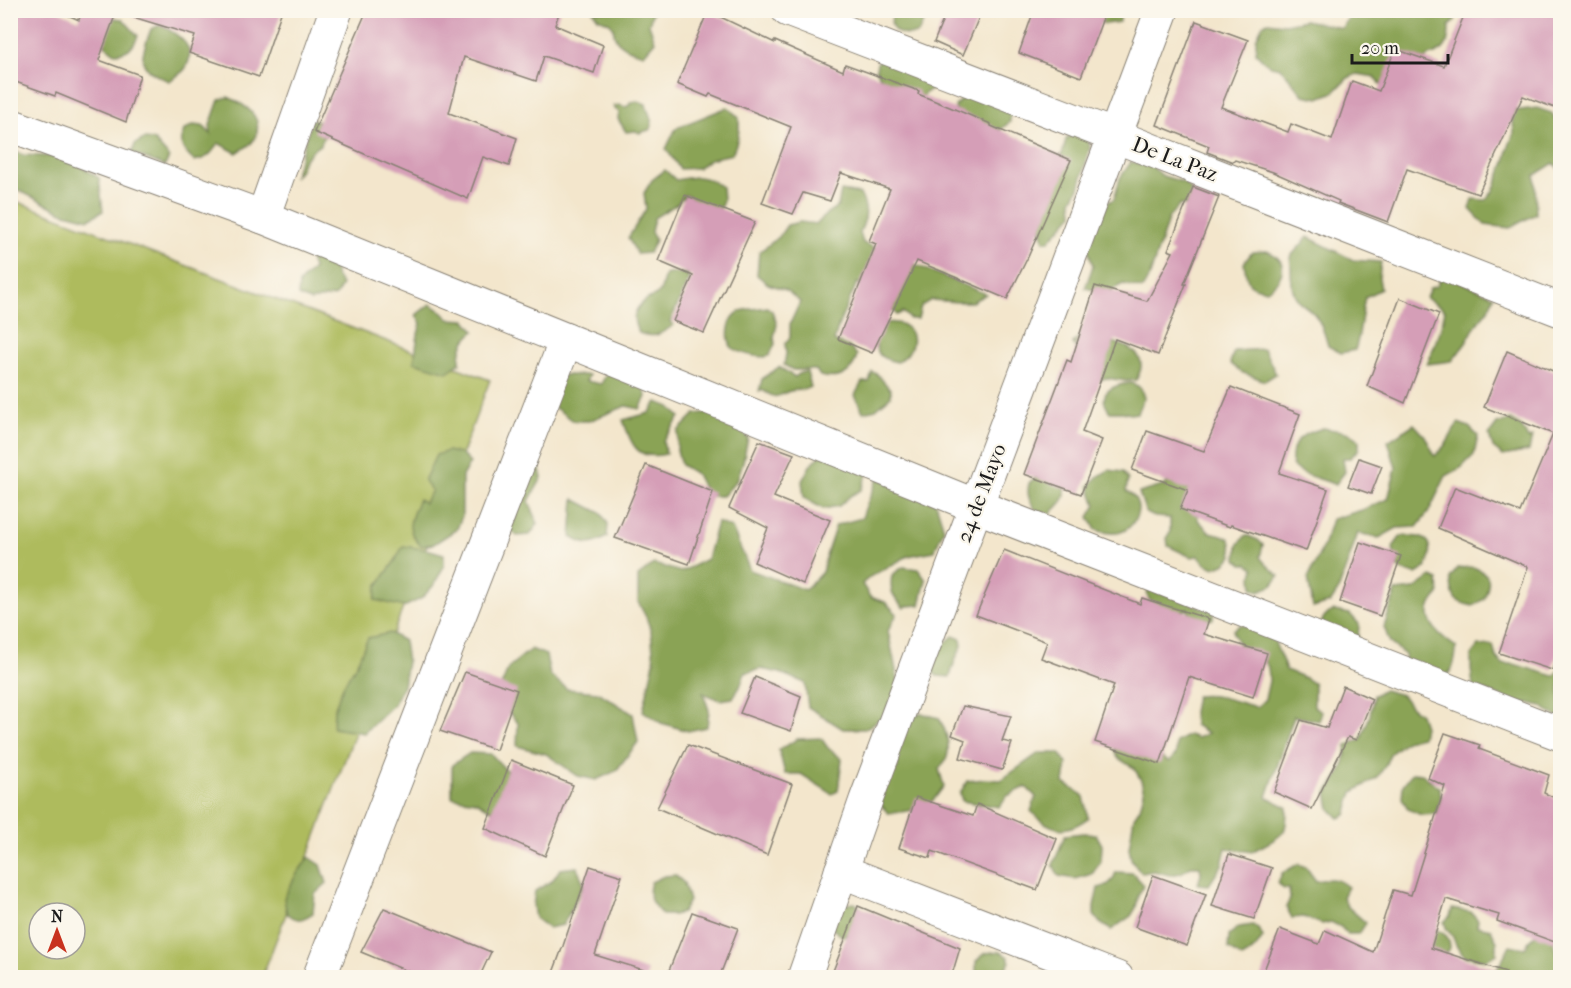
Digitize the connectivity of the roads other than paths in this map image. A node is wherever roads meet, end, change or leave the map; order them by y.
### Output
1 (336, 10) edge
2 (788, 10) edge
3 (1162, 10) edge
4 (10, 125) edge
5 (1115, 136) junction
6 (263, 217) junction
7 (1560, 310) edge
8 (566, 340) junction
9 (976, 507) junction
10 (1560, 734) edge
11 (841, 871) junction
12 (319, 978) edge
13 (804, 978) edge
14 (1117, 978) edge

1 - 6 street
2 - 5 street, De La Paz
3 - 5 street, 24 de Mayo
4 - 6 street
5 - 7 street, De La Paz
5 - 9 street, 24 de Mayo
6 - 8 street
8 - 9 street
8 - 12 street
9 - 10 street
9 - 11 street, 24 de Mayo
11 - 13 street, 24 de Mayo
11 - 14 street

